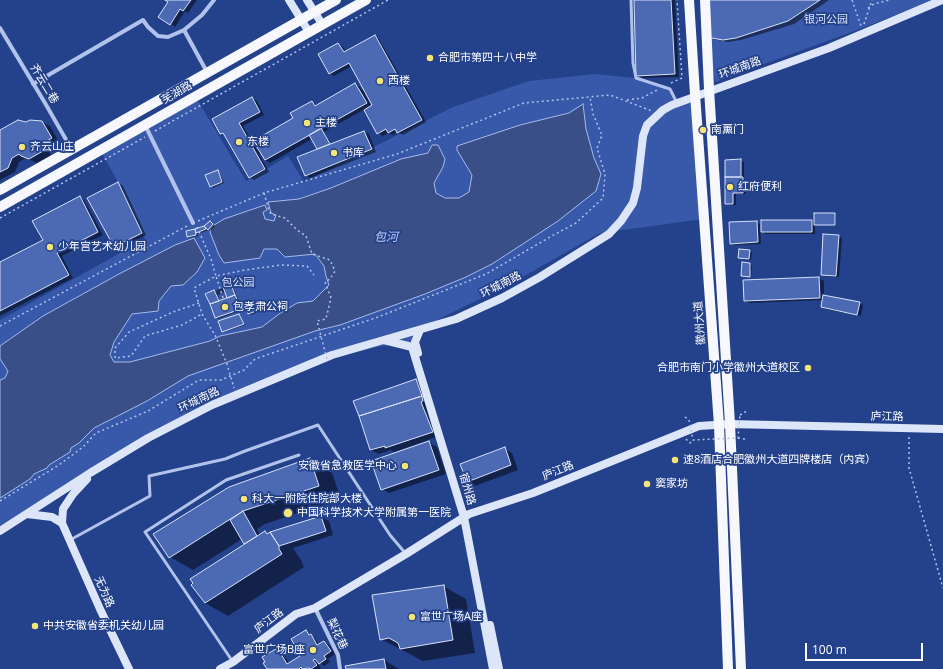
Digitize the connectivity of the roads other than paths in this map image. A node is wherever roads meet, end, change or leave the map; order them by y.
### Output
1 (214, 0) edge
2 (289, 0) edge
3 (307, 0) edge
4 (336, 0) edge
5 (366, 0) edge
6 (631, 0) edge
7 (689, 0) edge
8 (705, 0) edge
9 (942, 0) edge
10 (314, 12) junction
11 (300, 19) junction
12 (322, 24) junction
13 (0, 28) edge
14 (184, 30) junction
15 (309, 32) junction
16 (207, 73) junction
17 (33, 84) junction
18 (709, 91) junction
19 (695, 96) junction
20 (676, 101) dead end
21 (145, 125) junction
22 (72, 150) junction
23 (0, 190) edge
24 (0, 207) edge
25 (193, 223) road end
26 (420, 330) junction
27 (383, 340) junction
28 (730, 424) junction
29 (719, 425) junction
30 (943, 429) edge
31 (299, 455) dead end
32 (90, 473) junction
33 (27, 514) junction
34 (466, 516) junction
35 (62, 523) junction
36 (0, 531) edge
37 (70, 541) junction
38 (406, 554) junction
39 (315, 608) junction
40 (233, 662) junction
41 (129, 669) edge
42 (220, 669) edge
43 (340, 669) edge
44 (493, 669) edge
45 (499, 669) edge
46 (728, 669) edge
47 (741, 669) edge

1 - 14 street
2 - 11 street
3 - 10 street
4 - 10 main road, 芜湖路
5 - 12 main road, 芜湖路
6 - 20 lane
7 - 19 main road, 徽州大道
8 - 18 main road
9 - 18 street, 环城南路
10 - 11 main road, 芜湖路
10 - 12 street
11 - 15 street
11 - 16 main road, 芜湖路
12 - 15 main road, 芜湖路
13 - 17 street, 齐云二巷
14 - 16 street
14 - 17 street
15 - 21 main road, 芜湖路
16 - 22 main road, 芜湖路
17 - 22 street, 齐云二巷
18 - 19 street, 环城南路
18 - 28 main road
19 - 26 street, 环城南路
19 - 29 main road, 徽州大道
21 - 24 main road, 芜湖路
21 - 25 street
22 - 23 main road, 芜湖路
26 - 27 street, 环城南路
26 - 34 street, 宿州路
27 - 32 street, 环城南路
27 - 34 street, 宿州路
28 - 29 street, 庐江路
28 - 30 street, 庐江路
28 - 47 main road
29 - 34 street, 庐江路
29 - 46 main road, 徽州大道
31 - 40 lane
32 - 33 street, 环城南路
32 - 35 street
33 - 35 street
33 - 36 street, 环城南路
34 - 38 street, 庐江路
34 - 44 street, 宿州路
34 - 45 street, 宿州路
35 - 37 street, 无为路
37 - 38 lane
37 - 41 street, 无为路
38 - 39 street, 庐江路
39 - 40 street, 庐江路
39 - 43 street, 梨花巷
40 - 42 street, 庐江路

